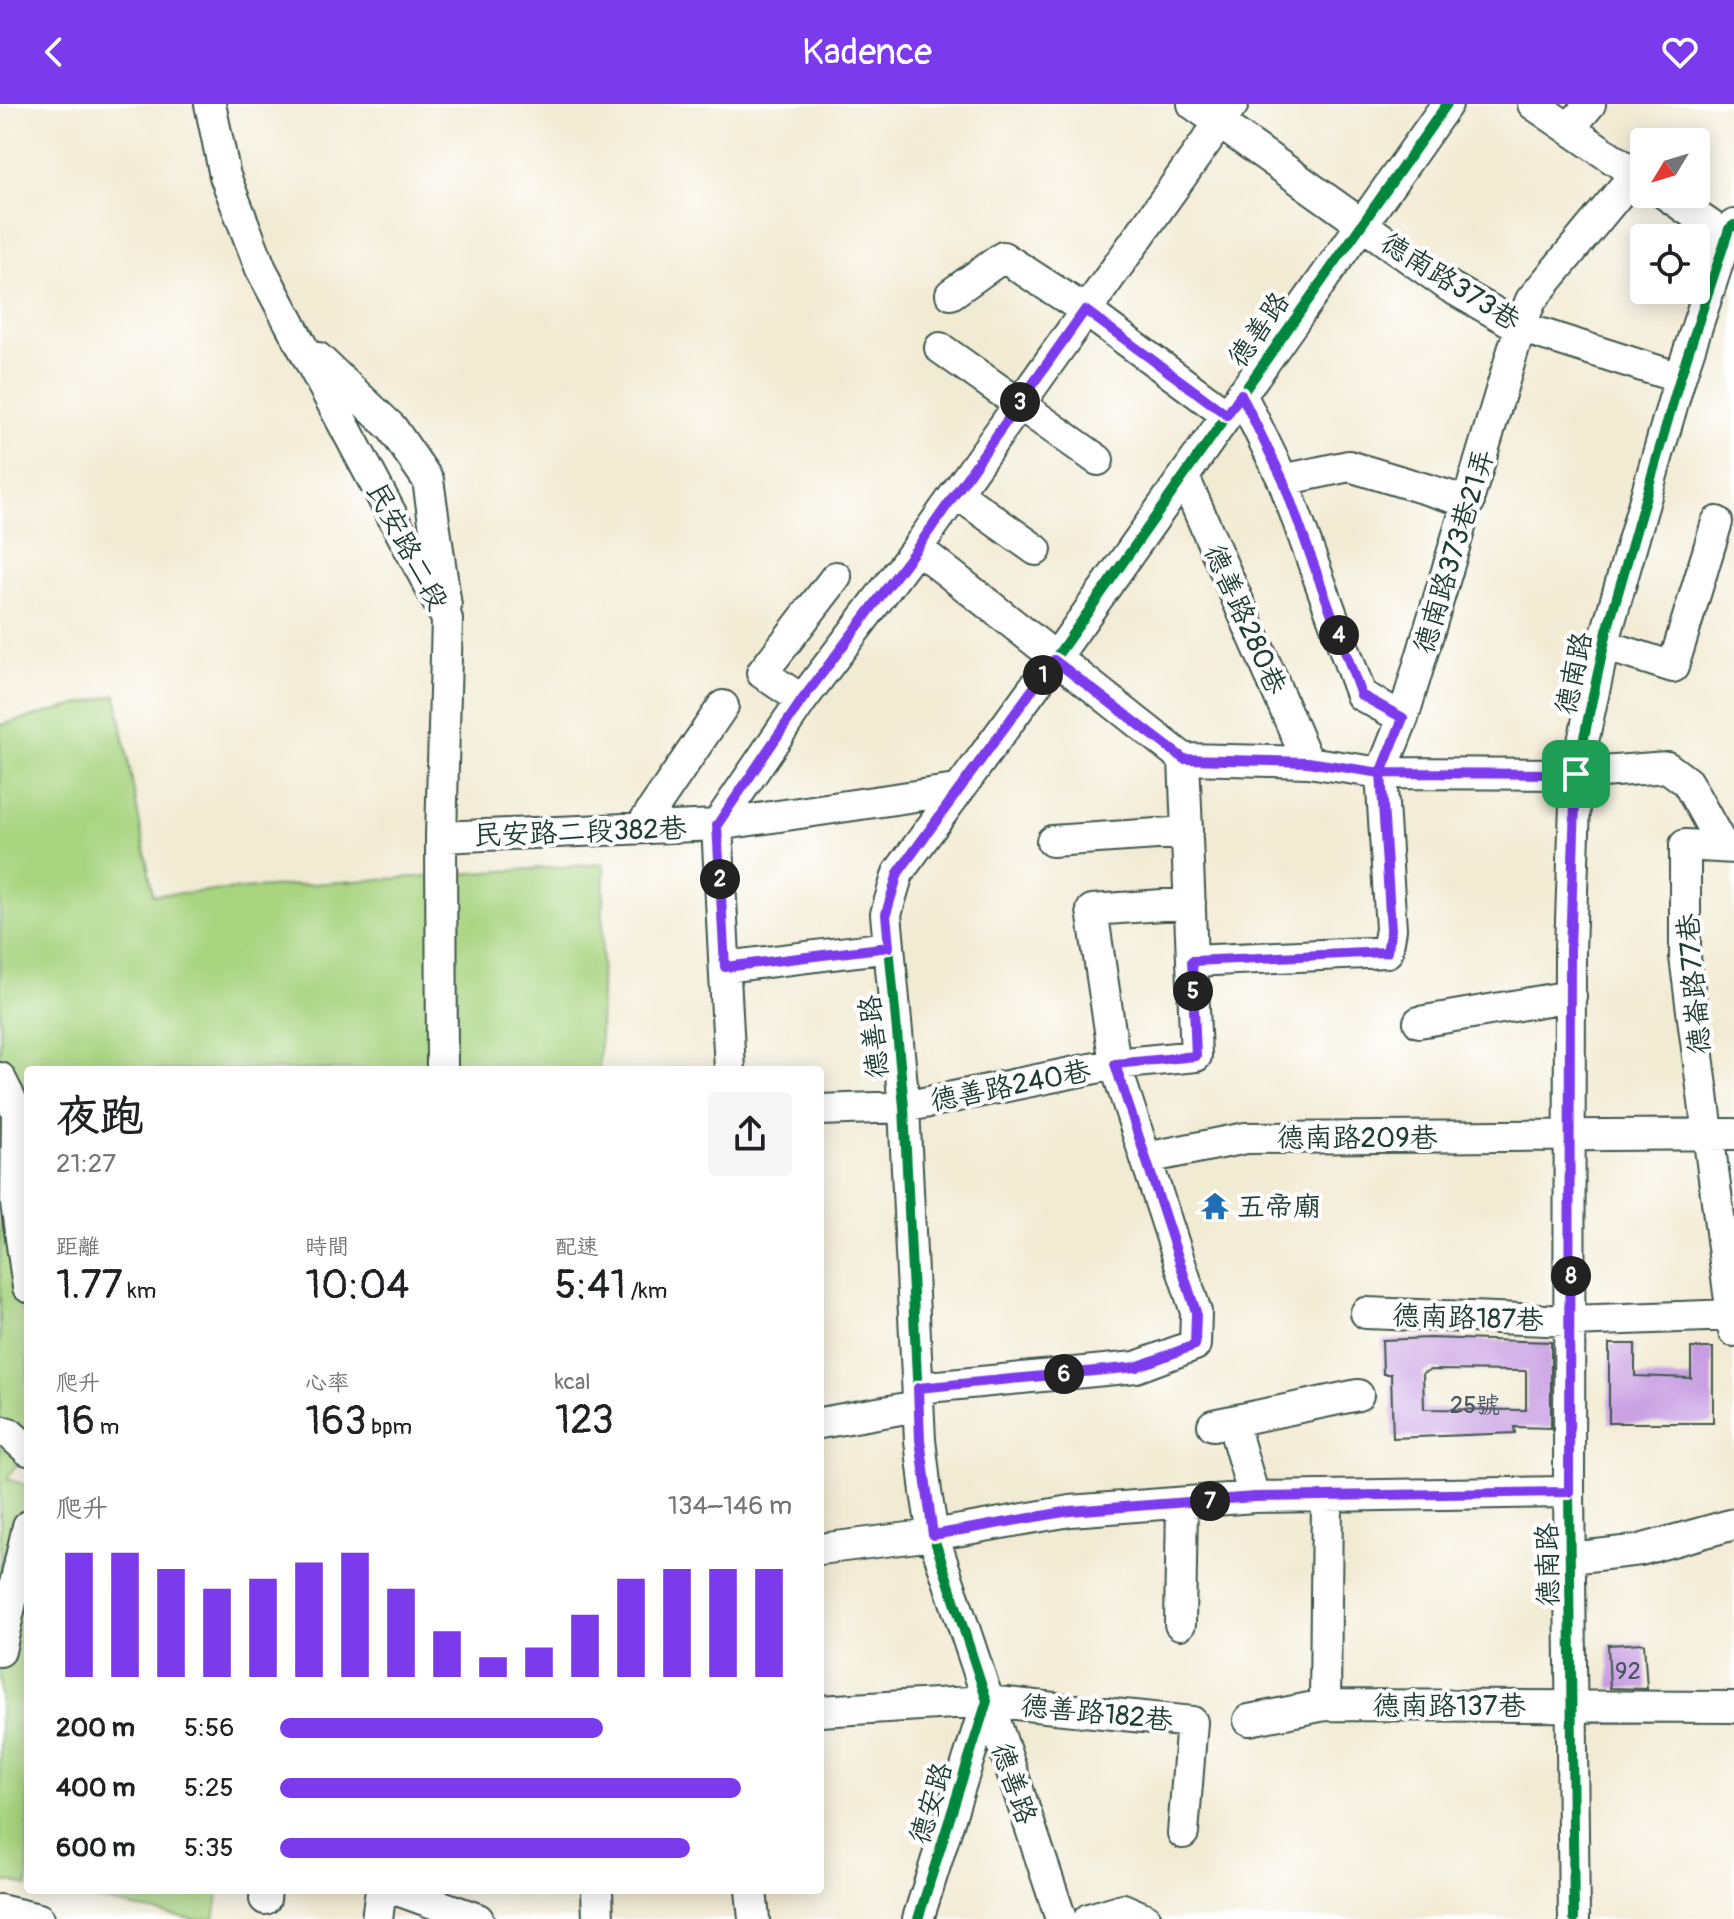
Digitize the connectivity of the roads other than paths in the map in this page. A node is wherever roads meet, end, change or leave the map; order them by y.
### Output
1 (210, 104) edge
2 (1193, 104) edge
3 (1447, 104) edge
4 (1533, 104) edge
5 (1590, 104) edge
6 (1226, 113) edge
7 (1569, 129) junction
8 (1630, 170) edge
9 (1630, 188) edge
10 (1690, 208) edge
11 (1361, 224) junction
12 (1730, 231) edge
13 (951, 294) dead end
14 (1085, 310) junction
15 (1520, 327) junction
16 (299, 340) junction
17 (940, 348) dead end
18 (1680, 378) junction
19 (1018, 404) junction
20 (1234, 404) junction
21 (1098, 460) dead end
22 (1184, 477) junction
23 (1283, 480) junction
24 (956, 493) junction
25 (1469, 502) junction
26 (1717, 522) dead end
27 (917, 548) junction
28 (1036, 550) dead end
29 (836, 577) dead end
30 (447, 619) junction
31 (1604, 645) junction
32 (1054, 660) junction
33 (802, 700) junction
34 (723, 706) dead end
35 (1403, 718) junction
36 (1184, 759) junction
37 (1308, 762) junction
38 (1381, 773) junction
39 (1576, 774) junction
40 (956, 790) junction
41 (717, 825) junction
42 (640, 828) junction
43 (441, 837) junction
44 (1187, 839) dead end
45 (1052, 841) dead end
46 (1728, 846) edge
47 (1190, 903) junction
48 (889, 947) junction
49 (1192, 961) junction
50 (725, 967) junction
51 (1571, 996) junction
52 (1419, 1022) dead end
53 (1115, 1064) junction
54 (442, 1066) edge
55 (730, 1066) edge
56 (0, 1078) edge
57 (904, 1107) junction
58 (824, 1110) edge
59 (1721, 1134) edge
60 (1570, 1136) junction
61 (1146, 1158) junction
62 (24, 1259) edge
63 (1366, 1313) dead end
64 (1732, 1320) edge
65 (1571, 1321) junction
66 (1358, 1395) dead end
67 (918, 1397) junction
68 (824, 1422) edge
69 (0, 1431) edge
70 (24, 1446) edge
71 (1569, 1492) junction
72 (1254, 1497) junction
73 (1327, 1498) junction
74 (1182, 1503) junction
75 (1734, 1524) edge
76 (933, 1535) junction
77 (24, 1544) edge
78 (824, 1549) edge
79 (1571, 1558) junction
80 (1180, 1624) dead end
81 (0, 1651) edge
82 (987, 1701) junction
83 (1573, 1704) junction
84 (1325, 1705) junction
85 (1734, 1707) edge
86 (824, 1711) edge
87 (1249, 1720) dead end
88 (1183, 1833) dead end
89 (380, 1894) edge
90 (408, 1894) edge
91 (597, 1894) edge
92 (751, 1894) edge
93 (0, 1910) edge
94 (39, 1919) edge
95 (377, 1919) edge
96 (478, 1919) edge
97 (598, 1919) edge
98 (754, 1919) edge
99 (918, 1919) edge
100 (1061, 1919) edge
101 (1089, 1919) edge
102 (1146, 1919) edge
103 (1574, 1919) edge

1 - 16 street, 民安路二段
2 - 6 street, 德南路373巷
3 - 11 street, 德善路
4 - 7 street
5 - 7 street
6 - 11 street, 德南路373巷
6 - 14 street
7 - 8 street
9 - 15 street, 德南路373巷21弄
10 - 12 street
11 - 15 street, 德南路373巷
11 - 20 street, 德善路
12 - 18 street, 德南路
13 - 14 street
14 - 19 street
14 - 20 street
15 - 18 street, 德南路373巷
15 - 25 street, 德南路373巷21弄
16 - 30 street, 民安路二段
16 - 30 street
17 - 19 street
18 - 31 street, 德南路
19 - 21 street
19 - 24 street
20 - 22 street, 德善路
20 - 23 street
22 - 32 street, 德善路
22 - 37 street, 德善路280巷
23 - 25 street
23 - 35 street
24 - 27 street
24 - 28 street
25 - 35 street, 德南路373巷21弄
26 - 31 street
27 - 32 street
27 - 33 street
29 - 33 street
30 - 43 street, 民安路二段
31 - 39 street, 德南路
32 - 36 street
32 - 40 street, 德善路
33 - 41 street
34 - 42 street
35 - 38 street, 德南路373巷21弄
36 - 37 street
36 - 45 street
37 - 38 street
38 - 39 street
38 - 49 street
39 - 46 street
39 - 51 street, 德南路
40 - 41 street, 民安路二段382巷
40 - 48 street, 德善路
41 - 42 street, 民安路二段382巷
41 - 50 street
42 - 43 street, 民安路二段382巷
43 - 54 street, 民安路二段
44 - 47 street
46 - 59 street, 德崙路77巷
47 - 49 street
47 - 53 street
48 - 50 street
48 - 57 street, 德善路
49 - 53 street, 德善路240巷
50 - 55 street
51 - 52 street
51 - 60 street, 德南路
53 - 57 street, 德善路240巷
53 - 61 street
56 - 62 street
57 - 58 street, 德善路240巷
57 - 67 street, 德善路
59 - 60 street, 德南路209巷
59 - 64 street, 德崙路77巷
60 - 61 street, 德南路209巷
60 - 65 street, 德南路
61 - 67 street
63 - 65 street, 德南路187巷
64 - 65 street, 德南路187巷
65 - 71 street, 德南路
66 - 72 street
67 - 68 street
67 - 76 street, 德善路
69 - 70 street
71 - 73 street
71 - 79 street, 德南路
72 - 73 street
72 - 74 street
73 - 84 street
74 - 76 street
74 - 80 street
75 - 79 street, 德南路
76 - 78 street
76 - 82 street, 德善路
77 - 81 street
79 - 83 street, 德南路
82 - 86 street
82 - 88 street, 德善路182巷
82 - 99 street, 德安路
82 - 100 street, 德善路
83 - 84 street, 德南路137巷
83 - 85 street, 德南路137巷
83 - 103 street, 德南路
84 - 87 street, 德南路137巷
89 - 95 street
90 - 96 street
91 - 97 street
92 - 98 street
93 - 94 street
101 - 102 street

